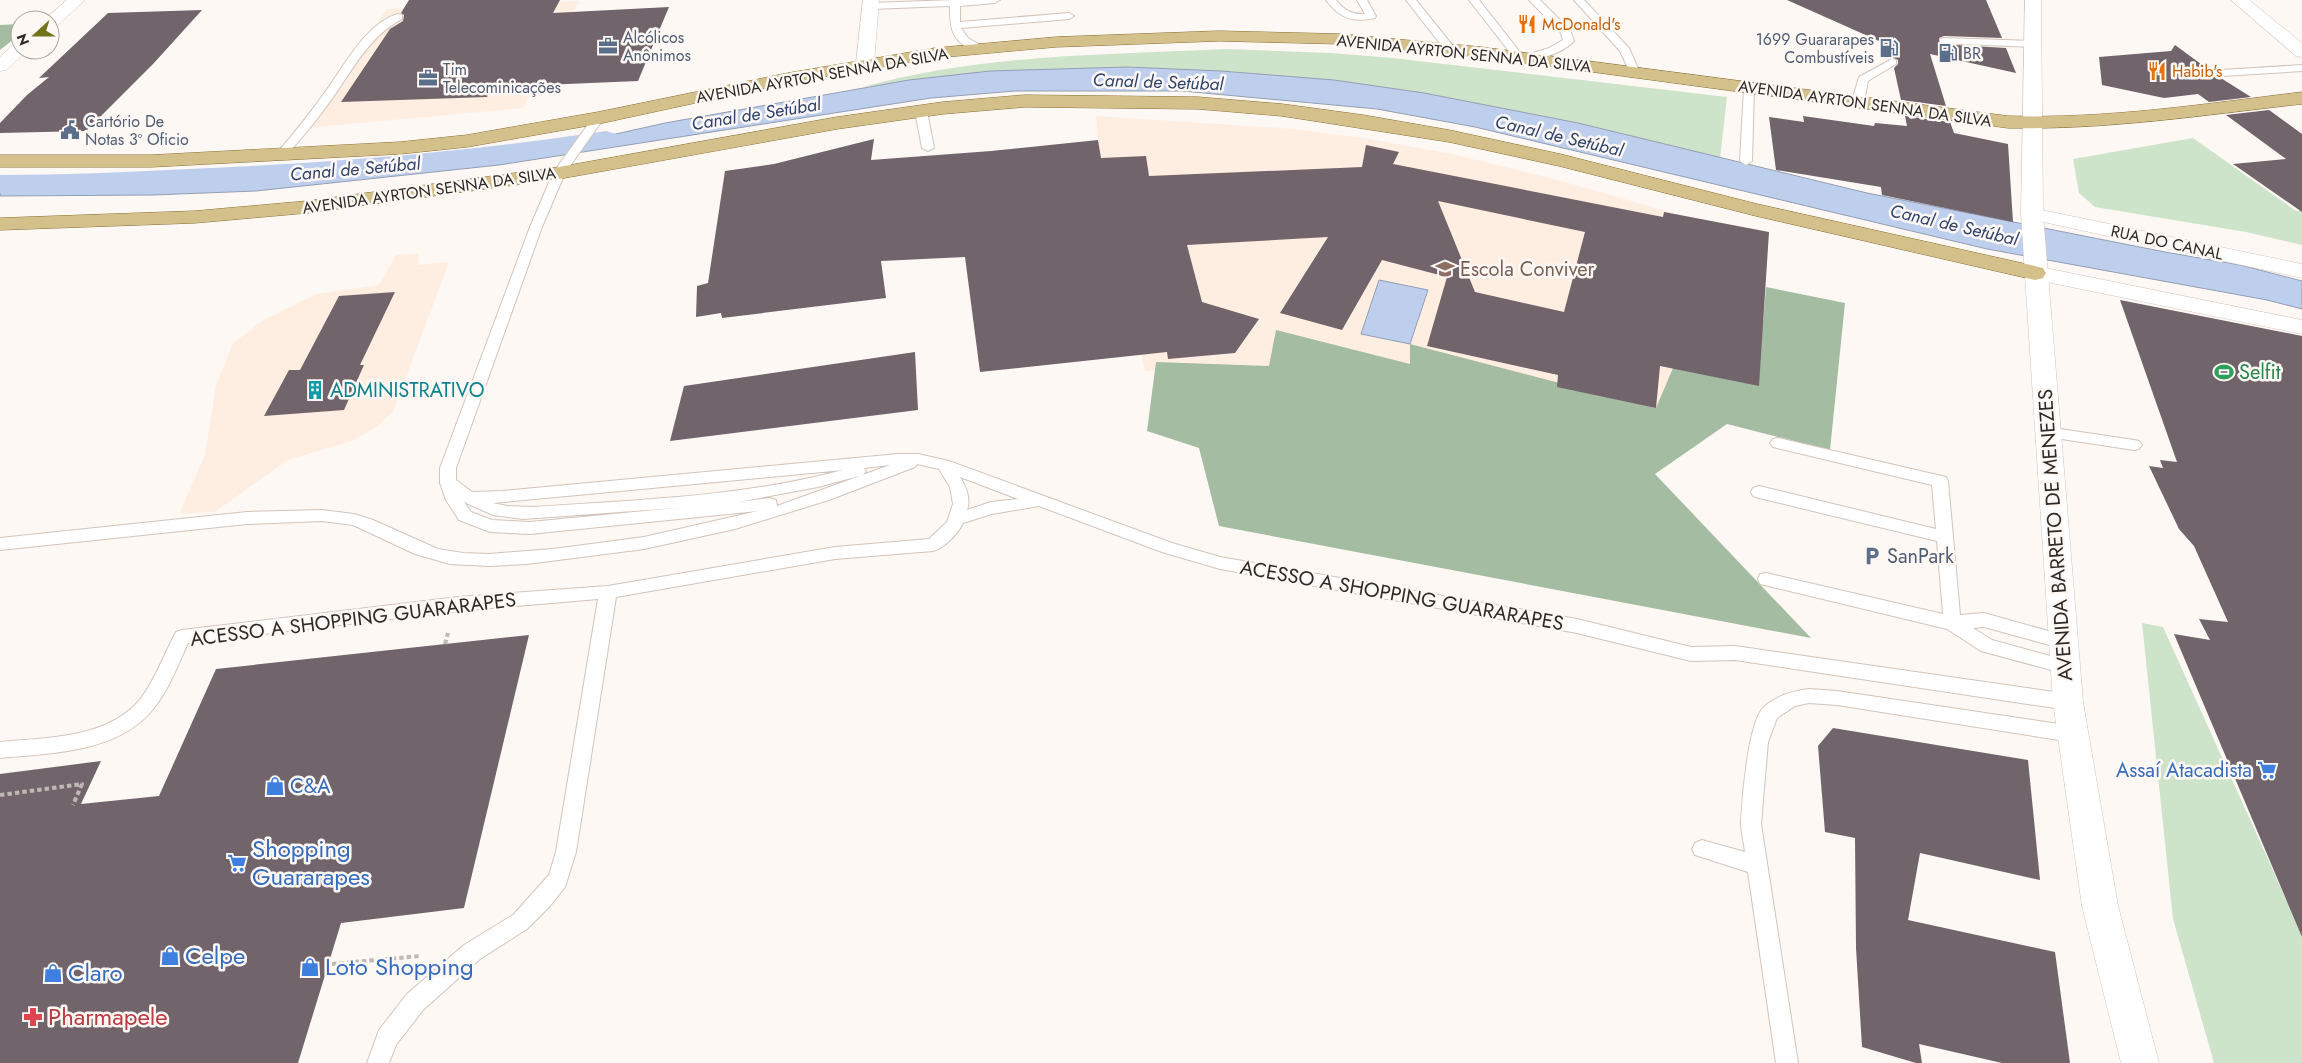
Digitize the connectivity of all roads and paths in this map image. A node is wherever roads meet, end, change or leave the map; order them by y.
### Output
1 (77, 0) edge
2 (995, 0) edge
3 (1331, 0) edge
4 (1362, 0) edge
5 (1411, 0) edge
6 (1474, 0) edge
7 (1534, 0) edge
8 (1579, 0) edge
9 (2033, 0) edge
10 (2239, 0) edge
11 (870, 3) edge
12 (955, 3) junction
13 (60, 14) edge
14 (1069, 16) dead end
15 (398, 17) dead end
16 (956, 25) junction
17 (1944, 41) dead end
18 (2033, 44) junction
19 (980, 48) junction
20 (1449, 48) junction
21 (2302, 52) edge
22 (10, 57) edge
23 (1523, 58) junction
24 (1892, 62) dead end
25 (865, 64) junction
26 (0, 66) edge
27 (2302, 68) edge
28 (1636, 73) junction
29 (2222, 73) dead end
30 (1750, 87) junction
31 (2302, 98) edge
32 (1858, 101) junction
33 (921, 111) junction
34 (2032, 123) junction
35 (592, 125) junction
36 (928, 148) dead end
37 (281, 155) junction
38 (0, 161) edge
39 (1746, 161) dead end
40 (559, 173) junction
41 (2032, 220) junction
42 (0, 224) edge
43 (2035, 270) junction
44 (2302, 271) edge
45 (2302, 327) edge
46 (2047, 432) junction
47 (1778, 443) dead end
48 (2134, 445) dead end
49 (918, 460) junction
50 (944, 465) junction
51 (448, 482) junction
52 (1759, 492) dead end
53 (831, 494) junction
54 (1040, 502) junction
55 (957, 519) junction
56 (1945, 537) junction
57 (0, 544) edge
58 (1766, 579) dead end
59 (608, 592) junction
60 (1952, 623) junction
61 (2065, 655) junction
62 (2068, 702) junction
63 (2072, 734) junction
64 (0, 750) edge
65 (0, 795) edge
66 (73, 805) dead end
67 (1702, 849) dead end
68 (1757, 865) junction
69 (472, 952) junction
70 (332, 964) dead end
71 (378, 1063) edge
72 (1787, 1063) edge
73 (2140, 1063) edge

1 - 13 main road
2 - 12 lane
3 - 4 lane
5 - 20 lane
6 - 23 lane
7 - 23 lane
8 - 28 lane
9 - 18 main road, AVENIDA BARRETO DE MENEZES
10 - 21 main road
11 - 12 lane
11 - 25 main road
12 - 16 lane
14 - 16 lane
15 - 37 lane
16 - 19 lane
17 - 18 lane
18 - 34 main road, AVENIDA BARRETO DE MENEZES
19 - 20 main road, AVENIDA AYRTON SENNA DA SILVA
19 - 25 main road, AVENIDA AYRTON SENNA DA SILVA
20 - 23 main road, AVENIDA AYRTON SENNA DA SILVA
22 - 26 main road
23 - 28 main road, AVENIDA AYRTON SENNA DA SILVA
24 - 32 lane
25 - 35 main road, AVENIDA AYRTON SENNA DA SILVA
27 - 29 lane
28 - 30 main road, AVENIDA AYRTON SENNA DA SILVA
30 - 32 main road, AVENIDA AYRTON SENNA DA SILVA
30 - 39 lane
31 - 34 main road, AVENIDA AYRTON SENNA DA SILVA
32 - 34 main road, AVENIDA AYRTON SENNA DA SILVA
33 - 36 lane
33 - 40 main road, AVENIDA AYRTON SENNA DA SILVA
33 - 43 main road, AVENIDA AYRTON SENNA DA SILVA
34 - 41 main road, AVENIDA BARRETO DE MENEZES
35 - 37 main road, AVENIDA AYRTON SENNA DA SILVA
35 - 40 lane
37 - 38 main road, AVENIDA AYRTON SENNA DA SILVA
40 - 42 main road, AVENIDA AYRTON SENNA DA SILVA
40 - 51 lane
41 - 43 main road, AVENIDA BARRETO DE MENEZES
41 - 44 main road, RUA DO CANAL
43 - 45 main road
43 - 46 main road, AVENIDA BARRETO DE MENEZES
46 - 48 lane
46 - 61 main road, AVENIDA BARRETO DE MENEZES
47 - 56 lane
49 - 50 lane, ACESSO A SHOPPING GUARARAPES
49 - 51 lane, ACESSO A SHOPPING GUARARAPES
49 - 53 lane, ACESSO A SHOPPING GUARARAPES
50 - 54 lane, ACESSO A SHOPPING GUARARAPES
50 - 55 lane
51 - 53 lane
52 - 56 lane
53 - 57 lane, ACESSO A SHOPPING GUARARAPES
54 - 55 lane, ACESSO A SHOPPING GUARARAPES
54 - 62 lane, ACESSO A SHOPPING GUARARAPES
55 - 59 lane, ACESSO A SHOPPING GUARARAPES
56 - 60 lane
58 - 60 lane
59 - 64 lane, ACESSO A SHOPPING GUARARAPES
59 - 69 lane
60 - 61 lane
60 - 61 lane
61 - 62 main road, AVENIDA BARRETO DE MENEZES
62 - 63 main road, AVENIDA BARRETO DE MENEZES
63 - 68 lane
63 - 73 main road, AVENIDA BARRETO DE MENEZES
65 - 66 path
67 - 68 lane
68 - 72 lane
69 - 70 path
69 - 71 lane

